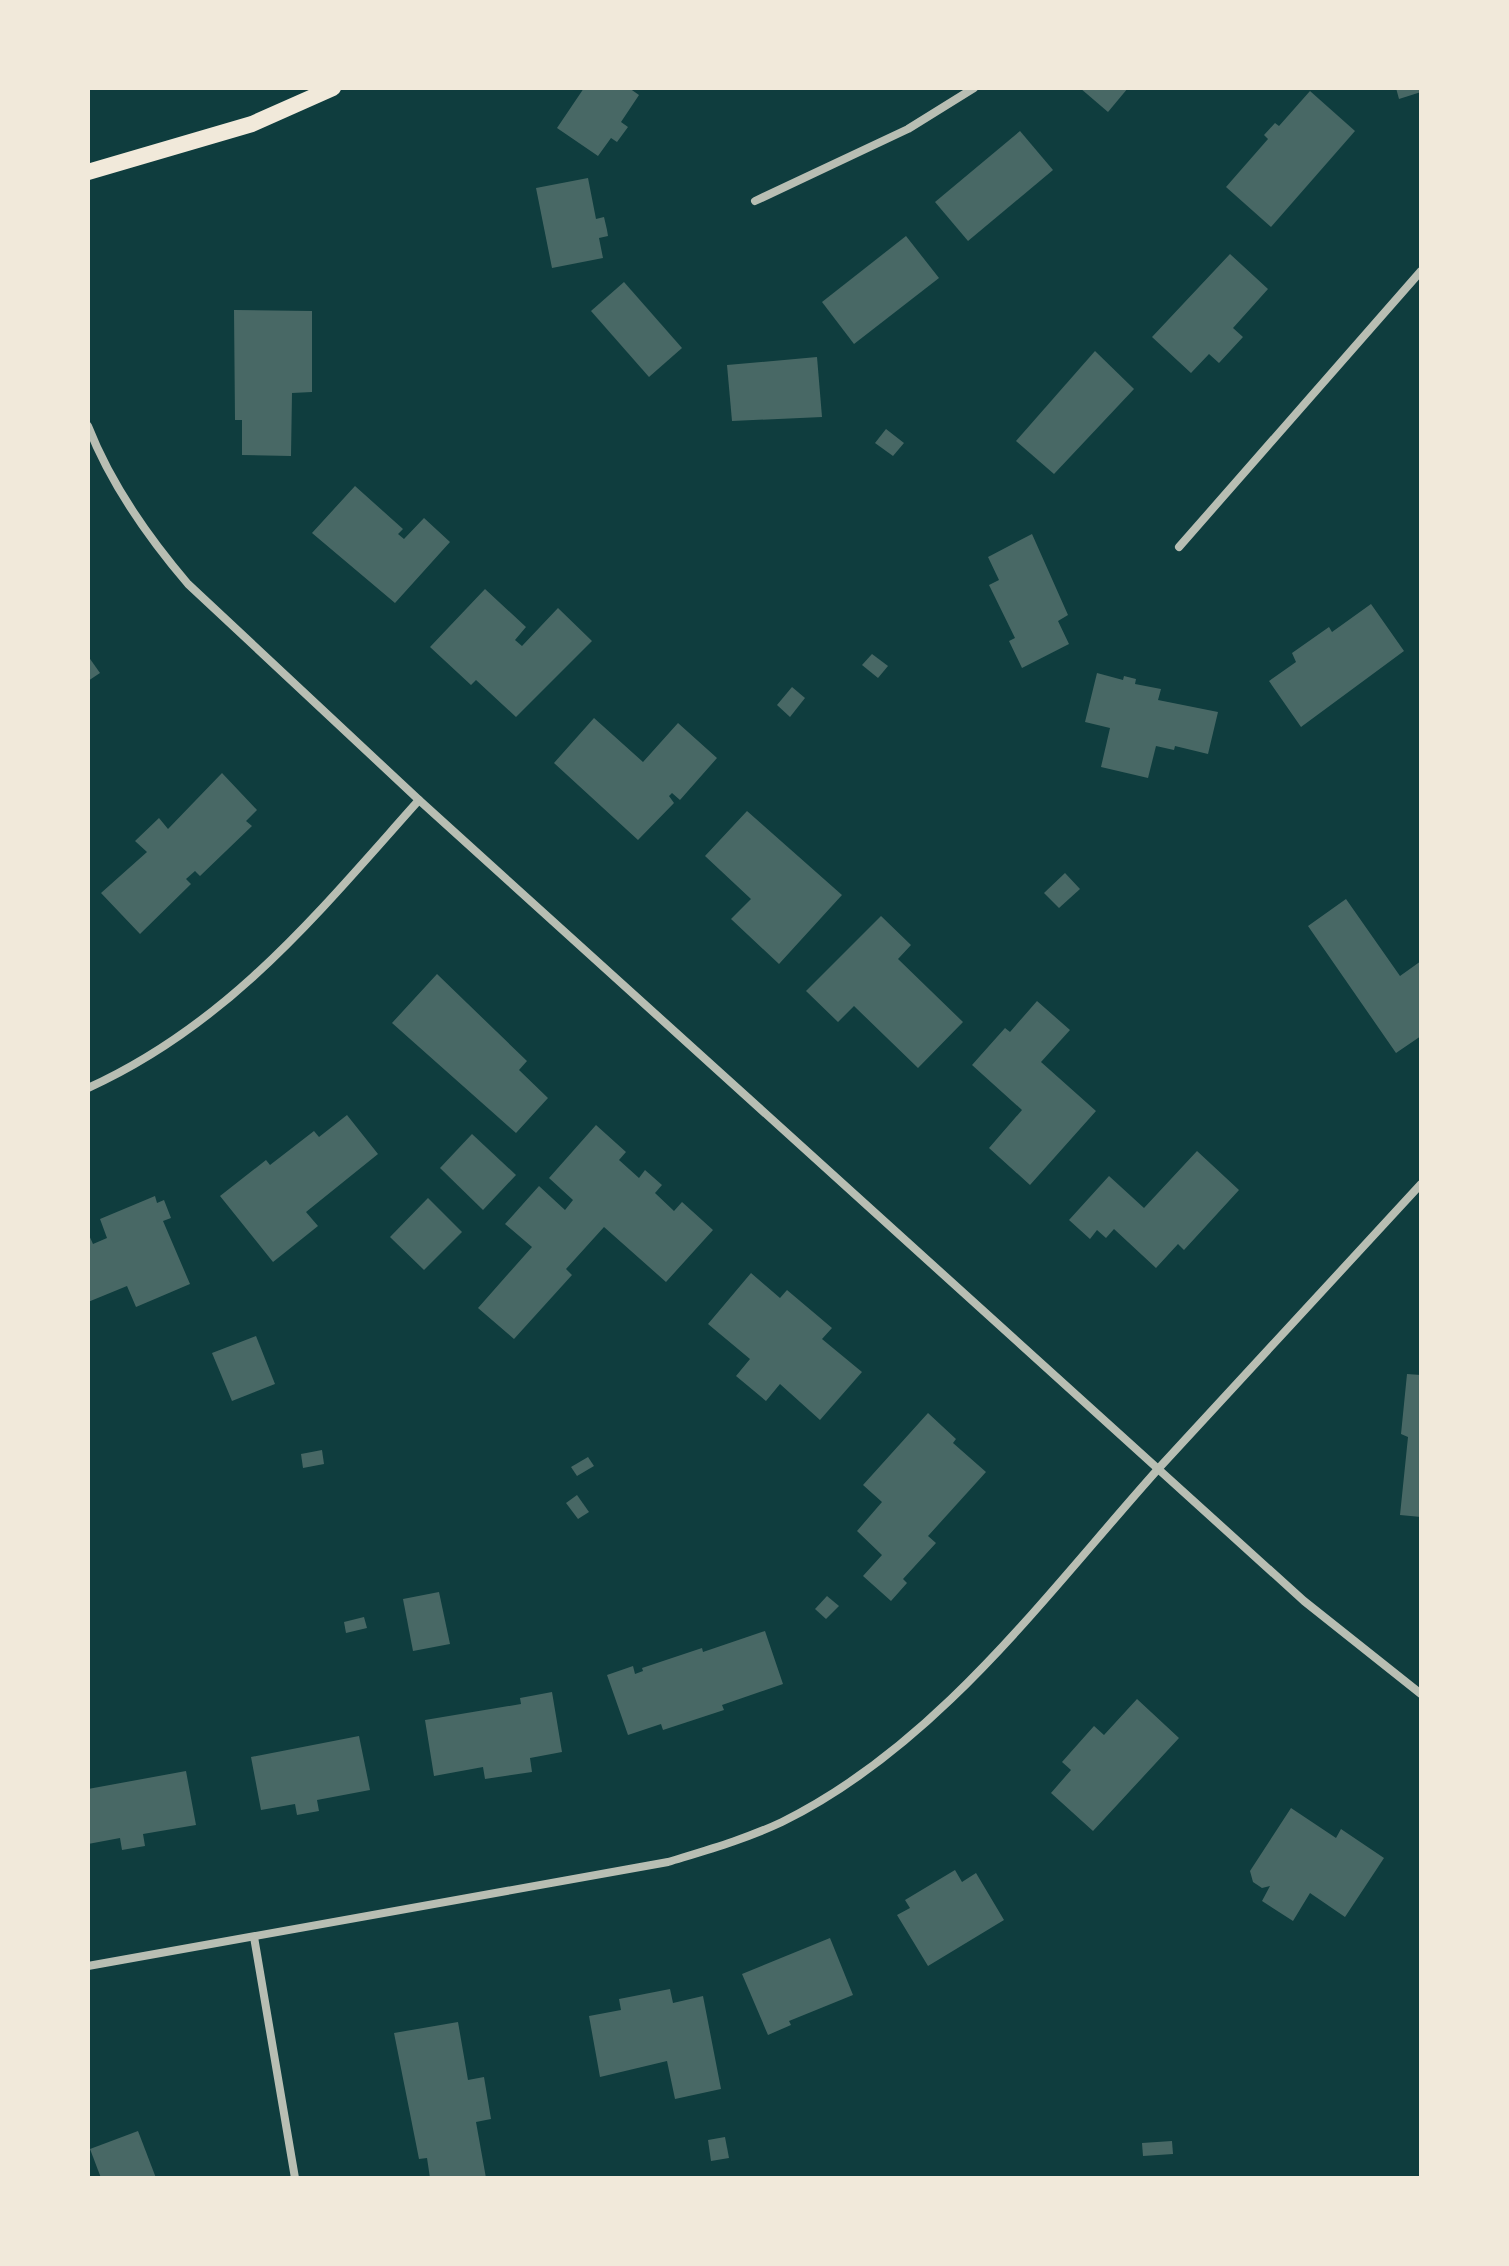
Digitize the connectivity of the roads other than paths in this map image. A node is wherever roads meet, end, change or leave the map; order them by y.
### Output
1 (333, 88) edge
2 (974, 88) edge
3 (88, 172) edge
4 (755, 201) dead end
5 (1421, 271) edge
6 (88, 426) edge
7 (1179, 547) dead end
8 (419, 800) junction
9 (88, 1088) edge
10 (1421, 1184) edge
11 (1160, 1468) junction
12 (1421, 1694) edge
13 (254, 1937) junction
14 (88, 1966) edge
15 (295, 2178) edge

1 - 3 main road
2 - 4 street
5 - 7 street
6 - 8 street
8 - 9 street
8 - 11 street
10 - 11 street
11 - 12 street
11 - 13 street
13 - 14 street
13 - 15 street

